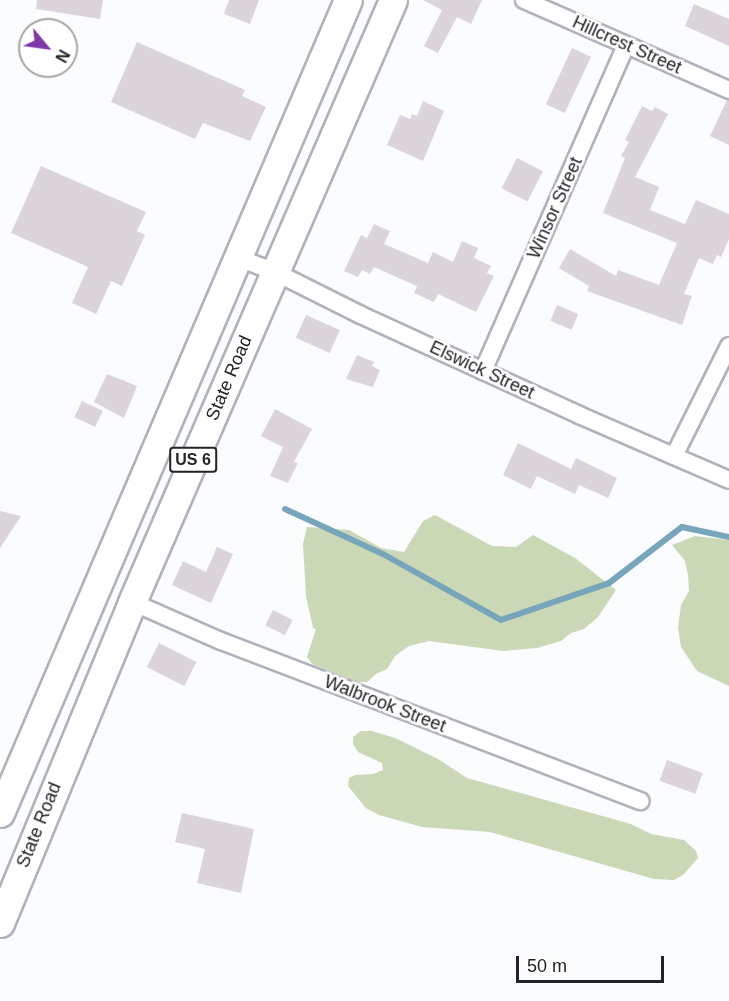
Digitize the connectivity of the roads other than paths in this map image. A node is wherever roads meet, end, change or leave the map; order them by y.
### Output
1 (348, 0) edge
2 (393, 0) edge
3 (524, 0) edge
4 (627, 45) junction
5 (729, 90) edge
6 (236, 257) junction
7 (275, 272) junction
8 (729, 346) edge
9 (483, 371) junction
10 (674, 456) junction
11 (729, 480) edge
12 (132, 602) junction
13 (640, 801) dead end
14 (0, 813) edge
15 (0, 923) edge

1 - 6 main road, US 6
2 - 7 main road, State Road / US 6
3 - 4 street, Hillcrest Street
4 - 5 street, Hillcrest Street
4 - 9 street, Winsor Street
6 - 7 street, Elswick Street
6 - 14 main road, US 6
7 - 9 street, Elswick Street
7 - 12 main road, State Road / US 6
8 - 10 street
9 - 10 street, Elswick Street
10 - 11 street, Elswick Street
12 - 13 street, Walbrook Street
12 - 15 main road, State Road / US 6

